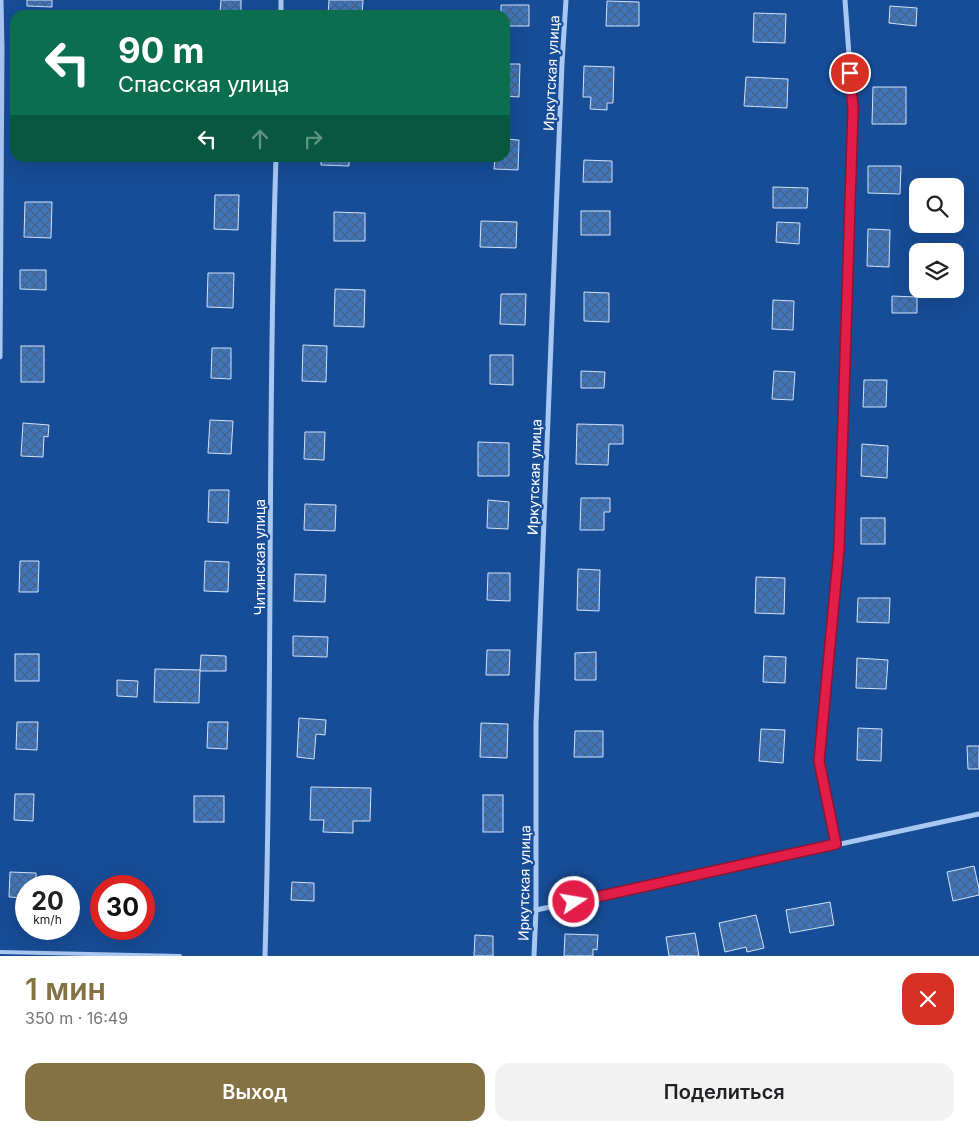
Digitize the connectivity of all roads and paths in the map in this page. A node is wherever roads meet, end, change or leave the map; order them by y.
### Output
1 (1, 0) edge
2 (566, 0) edge
3 (845, 0) edge
4 (276, 162) edge
5 (0, 357) edge
6 (979, 814) edge
7 (836, 844) junction
8 (536, 910) junction
9 (0, 952) edge
10 (180, 956) edge
11 (265, 956) edge
12 (534, 956) edge

1 - 5 street
2 - 8 street, Иркутская улица
3 - 7 street
4 - 11 street, Читинская улица
6 - 7 street
7 - 8 street
8 - 12 street, Иркутская улица
9 - 10 lane

